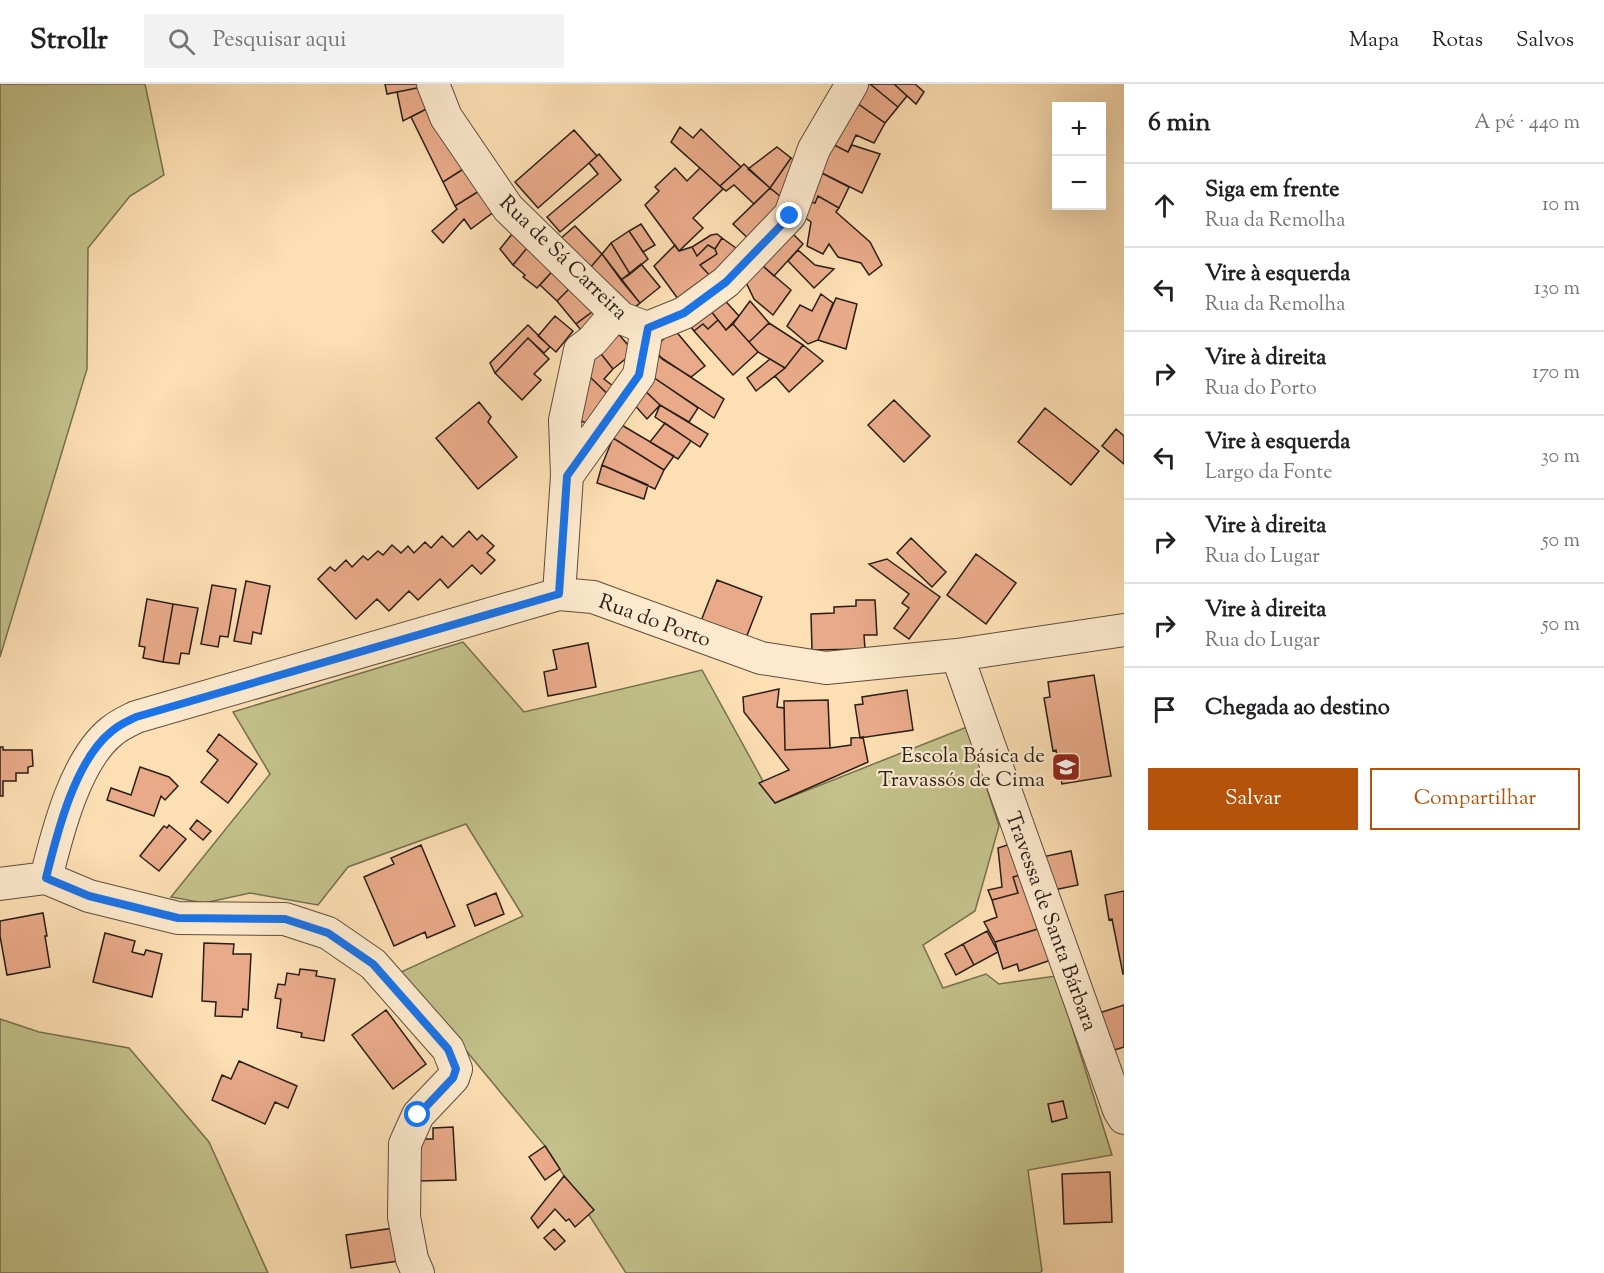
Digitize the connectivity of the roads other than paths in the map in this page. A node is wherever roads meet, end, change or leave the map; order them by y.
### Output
1 (433, 84) edge
2 (852, 84) edge
3 (616, 313) junction
4 (648, 328) junction
5 (567, 476) junction
6 (559, 594) junction
7 (1124, 630) edge
8 (957, 655) junction
9 (46, 878) junction
10 (0, 884) edge
11 (1124, 1118) edge
12 (418, 1273) edge

1 - 3 street, Rua de Sá Carreira
2 - 4 street
3 - 4 street, Rua de Sá Carreira
3 - 5 street
4 - 5 street
5 - 6 street
6 - 8 street, Rua do Porto
6 - 9 street, Rua do Porto
7 - 8 street, Rua do Porto
8 - 11 street, Travessa de Santa Bárbara
9 - 10 street
9 - 12 street

